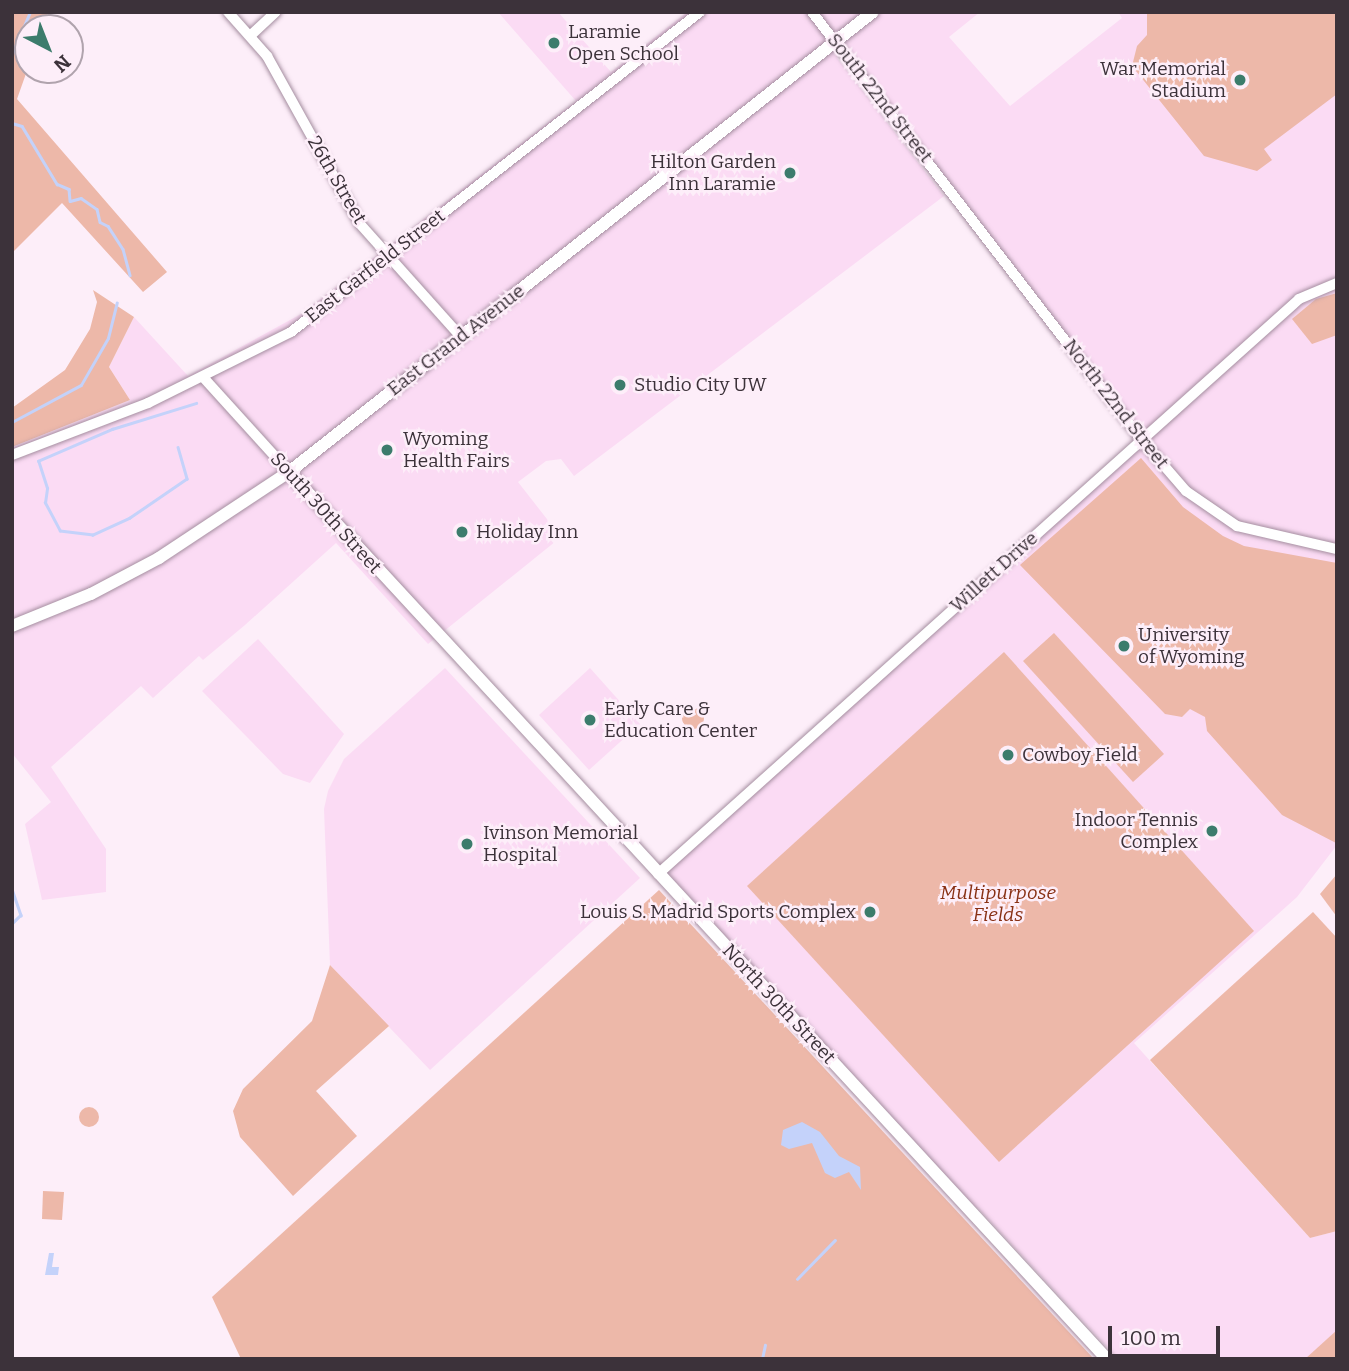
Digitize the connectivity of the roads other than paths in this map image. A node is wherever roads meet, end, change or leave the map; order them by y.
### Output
1 (228, 12) edge
2 (276, 12) edge
3 (700, 12) edge
4 (812, 12) edge
5 (873, 12) edge
6 (250, 36) junction
7 (838, 40) junction
8 (947, 184) joint
9 (388, 257) junction
10 (1337, 283) edge
11 (461, 337) junction
12 (202, 377) junction
13 (1141, 439) junction
14 (12, 455) edge
15 (289, 472) junction
16 (1337, 549) edge
17 (12, 626) edge
18 (451, 650) joint
19 (658, 874) junction
20 (1107, 1359) edge

1 - 6 street, 26th Street
2 - 6 street
3 - 9 street, East Garfield Street
4 - 7 street, South 22nd Street
5 - 7 main road, East Grand Avenue
6 - 9 street, 26th Street
7 - 8 street, South 22nd Street
7 - 11 main road, East Grand Avenue
8 - 13 street, North 22nd Street
9 - 11 street, 26th Street
9 - 12 street, East Garfield Street
10 - 13 street, Willett Drive
11 - 15 main road, East Grand Avenue
12 - 14 street, East Garfield Street
12 - 15 street, South 30th Street
13 - 16 street, North 22nd Street
13 - 19 street, Willett Drive
15 - 17 main road, East Grand Avenue
15 - 18 main road, South 30th Street
18 - 19 main road, North 30th Street
19 - 20 main road, North 30th Street

